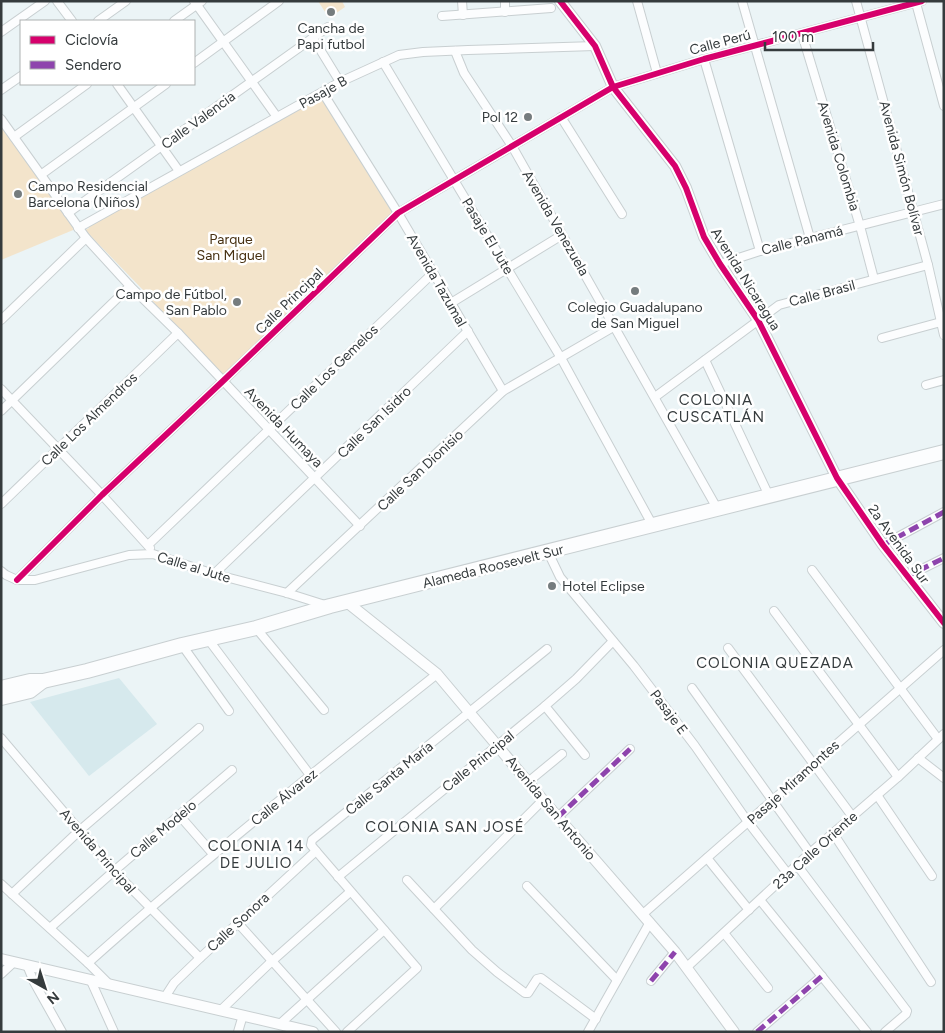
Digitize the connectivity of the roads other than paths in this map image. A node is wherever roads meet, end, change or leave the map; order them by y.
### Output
1 (45, 1) edge
2 (57, 1) edge
3 (126, 1) edge
4 (279, 1) edge
5 (462, 1) edge
6 (505, 1) edge
7 (560, 1) edge
8 (636, 1) edge
9 (742, 1) edge
10 (856, 1) edge
11 (919, 2) edge
12 (198, 3) edge
13 (551, 8) dead end
14 (506, 12) junction
15 (463, 15) junction
16 (442, 16) dead end
17 (861, 18) junction
18 (71, 20) edge
19 (99, 20) edge
20 (175, 20) edge
21 (328, 27) dead end
22 (1, 32) edge
23 (802, 34) junction
24 (313, 38) junction
25 (223, 42) junction
26 (595, 46) junction
27 (754, 46) junction
28 (455, 50) junction
29 (704, 59) junction
30 (383, 62) junction
31 (195, 63) edge
32 (657, 73) junction
33 (20, 77) edge
34 (252, 82) junction
35 (340, 82) junction
36 (86, 85) edge
37 (117, 85) edge
38 (165, 85) edge
39 (613, 88) junction
40 (1, 90) edge
41 (323, 93) junction
42 (944, 106) edge
43 (134, 108) junction
44 (277, 117) junction
45 (561, 118) junction
46 (1, 119) edge
47 (14, 136) junction
48 (161, 146) junction
49 (512, 146) junction
50 (179, 171) junction
51 (42, 174) junction
52 (454, 179) junction
53 (944, 204) edge
54 (914, 212) junction
55 (68, 213) junction
56 (398, 213) junction
57 (622, 214) dead end
58 (860, 226) junction
59 (78, 228) junction
60 (562, 235) junction
61 (86, 238) junction
62 (810, 238) junction
63 (760, 251) junction
64 (720, 264) junction
65 (928, 265) junction
66 (508, 269) junction
67 (433, 272) junction
68 (874, 279) junction
69 (130, 286) junction
70 (451, 304) junction
71 (1, 320) edge
72 (758, 320) junction
73 (941, 322) junction
74 (615, 326) junction
75 (468, 331) junction
76 (178, 333) junction
77 (944, 335) edge
78 (882, 338) dead end
79 (561, 358) junction
80 (705, 360) junction
81 (944, 380) edge
82 (223, 381) junction
83 (926, 385) dead end
84 (1, 389) edge
85 (503, 391) junction
86 (655, 397) junction
87 (12, 400) junction
88 (1, 410) edge
89 (269, 430) junction
90 (58, 448) junction
91 (944, 452) edge
92 (315, 478) junction
93 (837, 478) junction
94 (102, 495) junction
95 (769, 496) junction
96 (1, 504) edge
97 (718, 510) junction
98 (944, 512) edge
99 (360, 526) junction
100 (653, 526) junction
101 (148, 545) junction
102 (883, 545) junction
103 (548, 552) junction
104 (153, 554) junction
105 (944, 558) edge
106 (1, 570) edge
107 (812, 570) dead end
108 (214, 574) junction
109 (906, 577) junction
110 (17, 580) junction
111 (287, 593) junction
112 (348, 603) junction
113 (330, 606) junction
114 (774, 611) dead end
115 (944, 623) edge
116 (256, 628) junction
117 (208, 639) junction
118 (613, 641) junction
119 (182, 645) junction
120 (728, 648) dead end
121 (548, 649) dead end
122 (944, 650) edge
123 (437, 674) junction
124 (43, 681) junction
125 (1, 688) edge
126 (692, 688) dead end
127 (899, 688) junction
128 (1, 698) edge
129 (545, 706) junction
130 (229, 710) dead end
131 (324, 710) dead end
132 (470, 713) junction
133 (858, 724) junction
134 (199, 728) dead end
135 (941, 737) edge
136 (1, 738) edge
137 (497, 745) junction
138 (630, 748) dead end
139 (562, 754) dead end
140 (585, 755) dead end
141 (918, 758) junction
142 (814, 763) junction
143 (232, 770) dead end
144 (310, 775) junction
145 (898, 777) junction
146 (944, 778) edge
147 (528, 782) junction
148 (877, 794) junction
149 (543, 800) junction
150 (772, 800) junction
151 (179, 815) junction
152 (852, 816) junction
153 (558, 817) junction
154 (748, 822) junction
155 (79, 831) junction
156 (834, 833) junction
157 (314, 848) junction
158 (810, 853) junction
159 (213, 854) junction
160 (707, 858) junction
161 (797, 865) junction
162 (114, 871) junction
163 (788, 874) junction
164 (932, 876) dead end
165 (338, 877) junction
166 (407, 880) dead end
167 (527, 886) dead end
168 (5, 891) edge
169 (350, 892) junction
170 (760, 900) junction
171 (149, 908) junction
172 (434, 909) junction
173 (749, 910) junction
174 (643, 914) junction
175 (237, 922) junction
176 (650, 922) junction
177 (50, 928) junction
178 (384, 930) junction
179 (724, 933) junction
180 (675, 952) junction
181 (200, 958) junction
182 (1, 959) edge
183 (14, 962) junction
184 (88, 962) junction
185 (271, 962) junction
186 (26, 965) junction
187 (687, 967) junction
188 (1, 974) edge
189 (822, 976) junction
190 (91, 980) junction
191 (617, 980) junction
192 (651, 981) dead end
193 (931, 982) dead end
194 (108, 984) junction
195 (768, 988) dead end
196 (166, 997) junction
197 (306, 1000) junction
198 (221, 1010) junction
199 (243, 1015) junction
200 (596, 1018) junction
201 (281, 1023) junction
202 (62, 1032) edge
203 (114, 1032) edge
204 (238, 1032) edge
205 (313, 1032) edge
206 (336, 1032) edge
207 (347, 1032) edge
208 (588, 1032) edge
209 (734, 1032) edge
210 (757, 1032) edge
211 (867, 1032) edge
212 (885, 1032) edge

1 - 22 street
2 - 18 street
3 - 19 street
4 - 25 street
5 - 15 street
6 - 14 street
7 - 26 street, Avenida Nicaragua
8 - 32 street
9 - 27 street
10 - 17 street, Avenida Simón Bolívar
11 - 17 street, Calle Perú
11 - 42 street
12 - 20 street
12 - 25 street
13 - 14 street
14 - 15 street
15 - 16 street
17 - 23 street, Calle Perú
17 - 54 street, Avenida Simón Bolívar
21 - 24 street, Calle Valencia
23 - 27 street, Calle Perú
23 - 58 street, Avenida Colombia
24 - 34 street, Calle Valencia
24 - 35 street
25 - 31 street
25 - 34 street
26 - 28 street, Pasaje B
26 - 39 street, Avenida Nicaragua
27 - 29 street, Calle Perú
27 - 62 street
28 - 30 street, Pasaje B
28 - 49 street, Avenida Venezuela
29 - 32 street, Calle Perú
29 - 63 street
30 - 35 street, Pasaje B
30 - 52 street, Pasaje El Jute
32 - 39 street, Calle Perú
33 - 40 street
34 - 44 street
34 - 48 street, Calle Valencia
35 - 41 street, Pasaje B
36 - 47 street
37 - 43 street
38 - 43 street
39 - 45 street, Calle Principal
39 - 64 street, Avenida Nicaragua
41 - 44 street, Pasaje B
41 - 56 street, Avenida Tazumal
43 - 48 street
43 - 51 street
44 - 50 street, Pasaje B
45 - 49 street, Calle Principal
45 - 57 street
46 - 47 street, Avenida Humaya
47 - 51 street, Avenida Humaya
48 - 50 street
48 - 55 street, Calle Valencia
49 - 52 street, Calle Principal
49 - 60 street, Avenida Venezuela
50 - 59 street, Pasaje B
51 - 55 street, Avenida Humaya
52 - 56 street, Calle Principal
52 - 66 street, Pasaje El Jute
53 - 54 street, Calle Panamá
54 - 58 street, Calle Panamá
54 - 65 street, Avenida Simón Bolívar
55 - 59 street, Avenida Humaya
56 - 67 street, Avenida Tazumal
56 - 82 street, Calle Principal
58 - 62 street, Calle Panamá
58 - 68 street, Avenida Colombia
59 - 61 street, Avenida Humaya
60 - 66 street
60 - 74 street, Avenida Venezuela
61 - 69 street, Avenida Humaya
61 - 71 street
62 - 63 street, Calle Panamá
63 - 64 street, Calle Panamá
64 - 72 street, Avenida Nicaragua
65 - 68 street, Calle Brasil
65 - 73 street, Avenida Simón Bolívar
66 - 70 street
66 - 79 street, Pasaje El Jute
67 - 70 street, Avenida Tazumal
67 - 89 street, Calle Los Gemelos
68 - 72 street, Calle Brasil
69 - 76 street, Avenida Humaya
69 - 87 street
70 - 75 street, Avenida Tazumal
72 - 80 street, Calle Brasil
72 - 93 street, Avenida Nicaragua
73 - 77 street, Avenida Simón Bolívar
73 - 78 street
74 - 79 street, Calle San Dionisio
74 - 86 street, Avenida Venezuela
75 - 85 street, Avenida Tazumal
75 - 92 street, Calle San Isidro
76 - 82 street, Avenida Humaya
76 - 90 street, Calle Los Almendros
79 - 85 street, Calle San Dionisio
79 - 100 street, Pasaje El Jute
80 - 86 street, Calle Brasil
80 - 95 street
81 - 83 street
82 - 89 street, Avenida Humaya
82 - 94 street, Calle Principal
84 - 87 street
85 - 99 street, Calle San Dionisio
86 - 97 street
87 - 88 street
87 - 90 street
89 - 92 street, Avenida Humaya
89 - 101 street, Calle Los Gemelos
90 - 94 street
90 - 96 street, Calle Los Almendros
91 - 93 highway, Alameda Roosevelt Sur
92 - 99 street, Avenida Humaya
92 - 108 street, Calle San Isidro
93 - 95 highway, Alameda Roosevelt Sur
93 - 102 street, 2a Avenida Sur
94 - 101 street
94 - 110 street, Calle Principal
95 - 97 highway, Alameda Roosevelt Sur
97 - 100 highway, Alameda Roosevelt Sur
98 - 102 street
99 - 111 street, Calle San Dionisio
100 - 103 highway, Alameda Roosevelt Sur
101 - 104 street
102 - 109 street, 2a Avenida Sur
103 - 112 highway, Alameda Roosevelt Sur
103 - 118 street, Pasaje E
104 - 108 street, Calle al Jute
104 - 110 street, Calle al Jute
105 - 109 street
106 - 110 street
107 - 127 street
108 - 111 street, Calle al Jute
109 - 115 street, 2a Avenida Sur
111 - 113 street, Calle al Jute
112 - 113 highway, Alameda Roosevelt Sur
112 - 123 street, Avenida San Antonio
113 - 116 highway, Alameda Roosevelt Sur
114 - 133 street
116 - 117 highway, Alameda Roosevelt Sur
116 - 131 street
117 - 119 highway, Alameda Roosevelt Sur
117 - 144 street
118 - 129 street, Calle Principal
118 - 154 street, Pasaje E
119 - 124 highway, Alameda Roosevelt Sur
119 - 130 street
120 - 142 street
121 - 132 street, Calle Santa María
122 - 127 street, Pasaje Miramontes
123 - 132 street, Avenida San Antonio
123 - 144 street, Calle Álvarez
124 - 125 highway
124 - 128 highway
126 - 150 street
127 - 133 street, Pasaje Miramontes
127 - 135 street
129 - 137 street, Calle Principal
129 - 140 street
132 - 137 street, Avenida San Antonio
132 - 157 street, Calle Santa María
133 - 142 street, Pasaje Miramontes
133 - 145 street
134 - 155 street
135 - 141 street, 23a Calle Oriente
136 - 155 street, Avenida Principal
137 - 147 street, Avenida San Antonio
137 - 165 street, Calle Principal
138 - 153 street
139 - 147 street
141 - 145 street, 23a Calle Oriente
141 - 146 street
142 - 150 street, Pasaje Miramontes
142 - 152 street
143 - 151 street, Calle Modelo
144 - 159 street, Calle Álvarez
145 - 148 street, 23a Calle Oriente
147 - 149 street, Avenida San Antonio
148 - 152 street, 23a Calle Oriente
148 - 164 street
149 - 153 street, Avenida San Antonio
149 - 172 street
150 - 154 street, Pasaje Miramontes
150 - 158 street
151 - 159 street
151 - 162 street, Calle Modelo
152 - 156 street, 23a Calle Oriente
153 - 174 street, Avenida San Antonio
154 - 160 street, Pasaje Miramontes
154 - 163 street, Pasaje E
155 - 162 street, Avenida Principal
155 - 168 street
156 - 158 street, 23a Calle Oriente
156 - 193 street
157 - 165 street
157 - 175 street, Calle Sonora
158 - 161 street, 23a Calle Oriente
159 - 171 street, Calle Álvarez
160 - 173 street
160 - 174 street, Pasaje Miramontes
161 - 163 street, 23a Calle Oriente
161 - 212 street
162 - 171 street, Avenida Principal
162 - 177 street, Calle Modelo
163 - 170 street, 23a Calle Oriente
165 - 169 street
166 - 172 street
167 - 191 street
168 - 177 street
169 - 178 street
169 - 185 street
170 - 173 street, 23a Calle Oriente
170 - 189 street
171 - 181 street, Avenida Principal
171 - 184 street, Calle Álvarez
172 - 200 street
173 - 179 street, 23a Calle Oriente
174 - 176 street, Avenida San Antonio
175 - 181 street, Calle Sonora
175 - 185 street
176 - 180 street, Avenida San Antonio
176 - 191 street
177 - 184 street
178 - 197 street
178 - 207 street
179 - 187 street, 23a Calle Oriente
179 - 195 street
180 - 187 street, Avenida San Antonio
180 - 192 street
181 - 196 street, Calle Sonora
182 - 183 street
183 - 186 street
183 - 188 street
184 - 194 street
185 - 197 street
185 - 198 street
186 - 190 street
186 - 202 street
187 - 209 street, Avenida San Antonio
189 - 210 street
189 - 211 street
190 - 194 street
190 - 203 street
191 - 200 street
194 - 196 street
196 - 198 street
197 - 201 street
197 - 206 street
198 - 199 street
199 - 201 street
199 - 204 street
200 - 208 street
201 - 205 street

